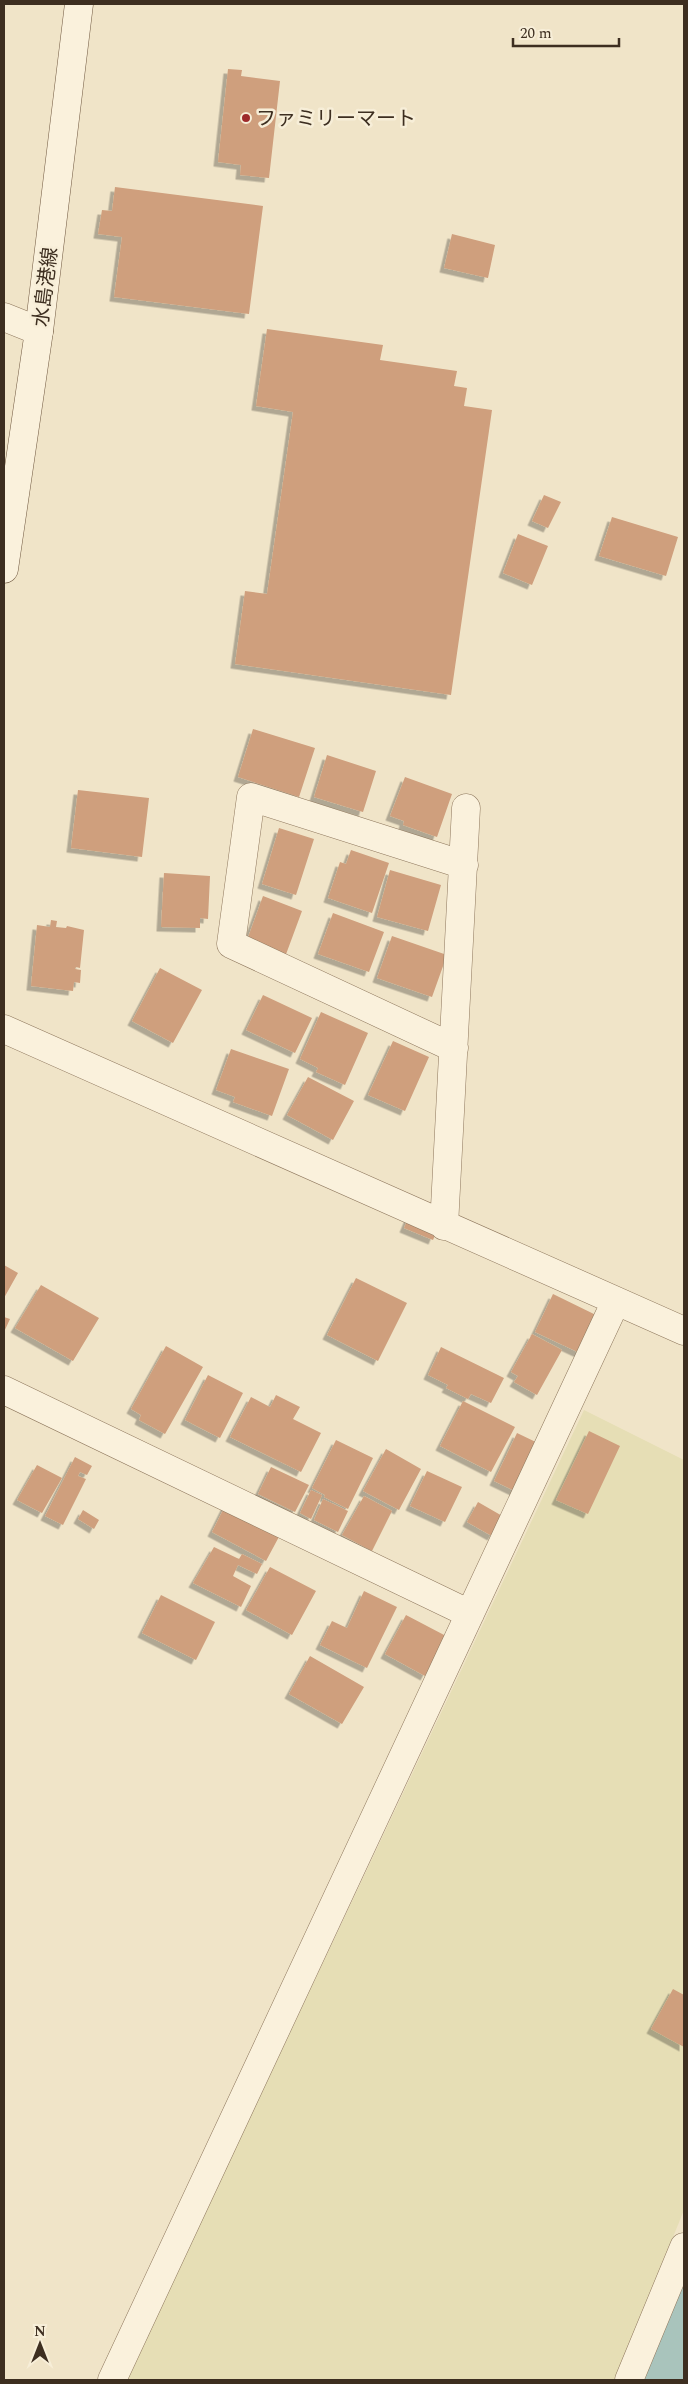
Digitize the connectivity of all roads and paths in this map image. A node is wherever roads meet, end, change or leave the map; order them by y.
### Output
1 (79, 4) edge
2 (4, 317) edge
3 (40, 331) junction
4 (4, 570) edge
5 (466, 808) dead end
6 (464, 865) junction
7 (4, 1029) edge
8 (454, 1048) junction
9 (444, 1226) junction
10 (616, 1301) junction
11 (684, 1331) edge
12 (4, 1390) edge
13 (470, 1614) junction
14 (684, 2247) edge
15 (112, 2380) edge
16 (629, 2380) edge

1 - 3 street, 水島港線
2 - 3 street
3 - 4 street, 水島港線
5 - 6 street
6 - 8 street
6 - 8 street
7 - 9 street
8 - 9 street
9 - 10 street
10 - 11 street
10 - 13 street
12 - 13 street
13 - 15 street
14 - 16 street

